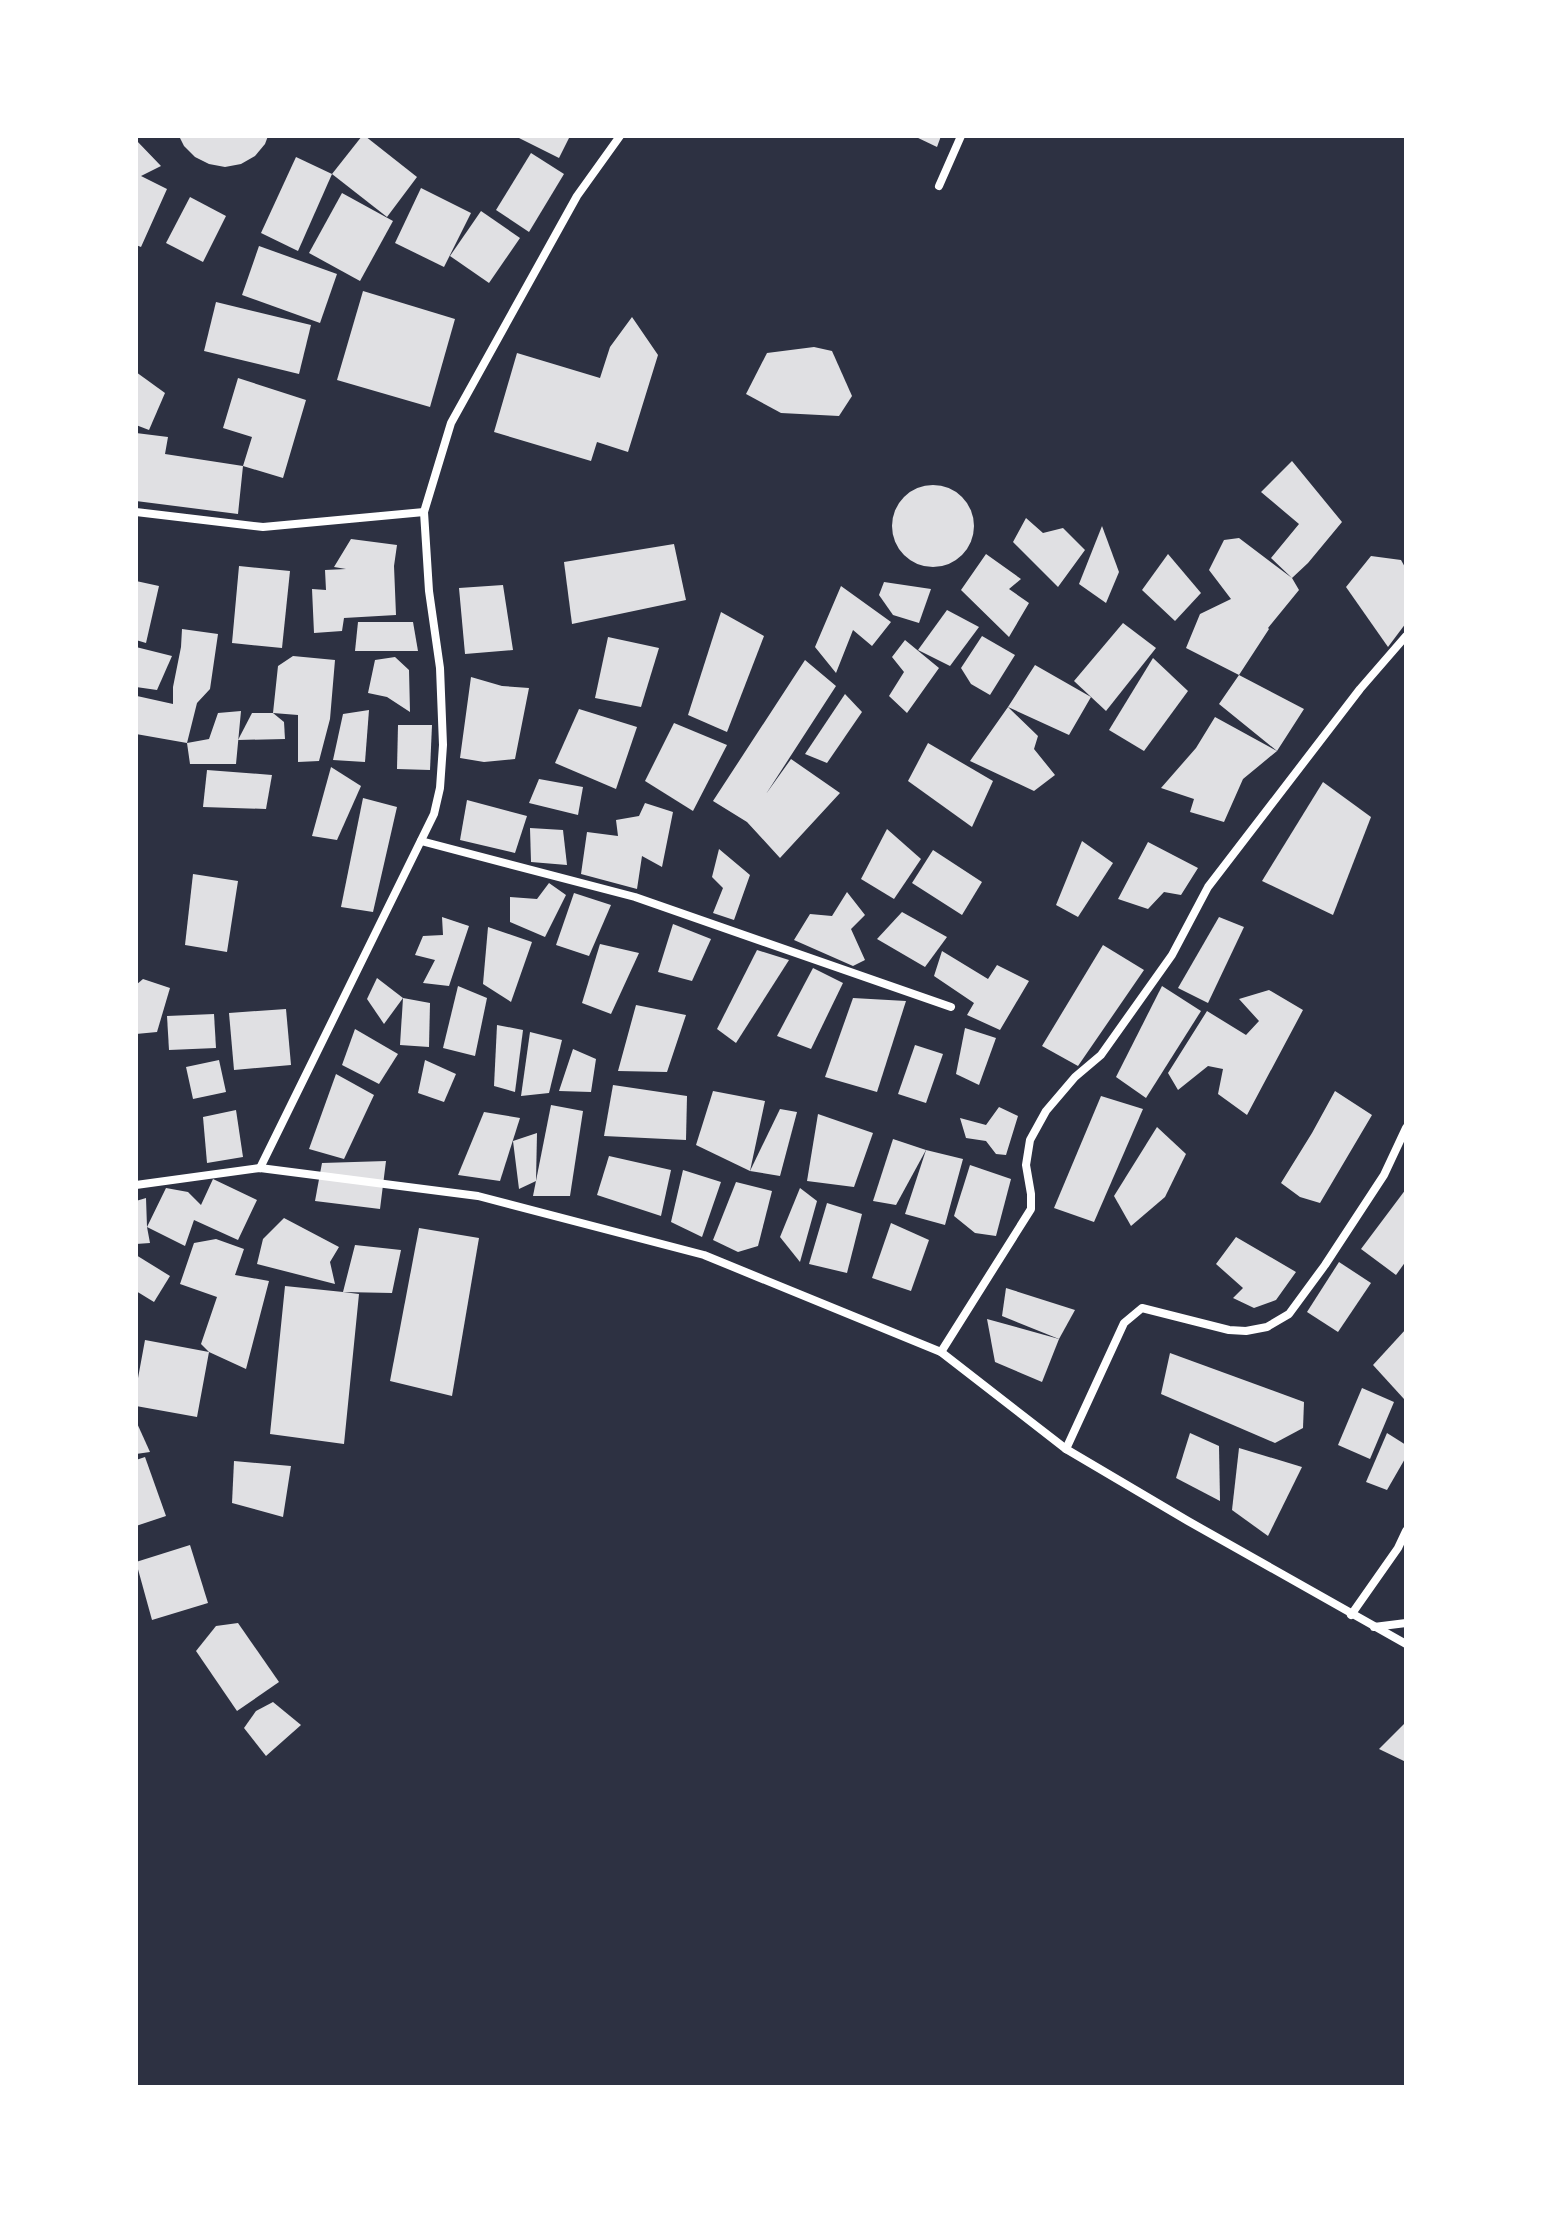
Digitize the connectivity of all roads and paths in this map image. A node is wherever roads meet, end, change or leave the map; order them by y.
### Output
1 (620, 136) edge
2 (961, 136) edge
3 (939, 186) dead end
4 (136, 512) edge
5 (424, 512) junction
6 (1406, 636) edge
7 (421, 841) junction
8 (951, 1007) dead end
9 (1406, 1128) edge
10 (260, 1168) junction
11 (136, 1185) edge
12 (941, 1352) junction
13 (1066, 1449) junction
14 (1406, 1531) edge
15 (1351, 1615) junction
16 (1406, 1623) edge
17 (1373, 1627) junction
18 (1406, 1644) edge

1 - 5 street
2 - 3 street
4 - 5 street
5 - 7 street
6 - 12 street
7 - 8 street
7 - 10 street
9 - 13 street
10 - 11 street
10 - 12 street
12 - 13 street
13 - 15 street
14 - 15 street
15 - 17 street
16 - 17 street
17 - 18 street

